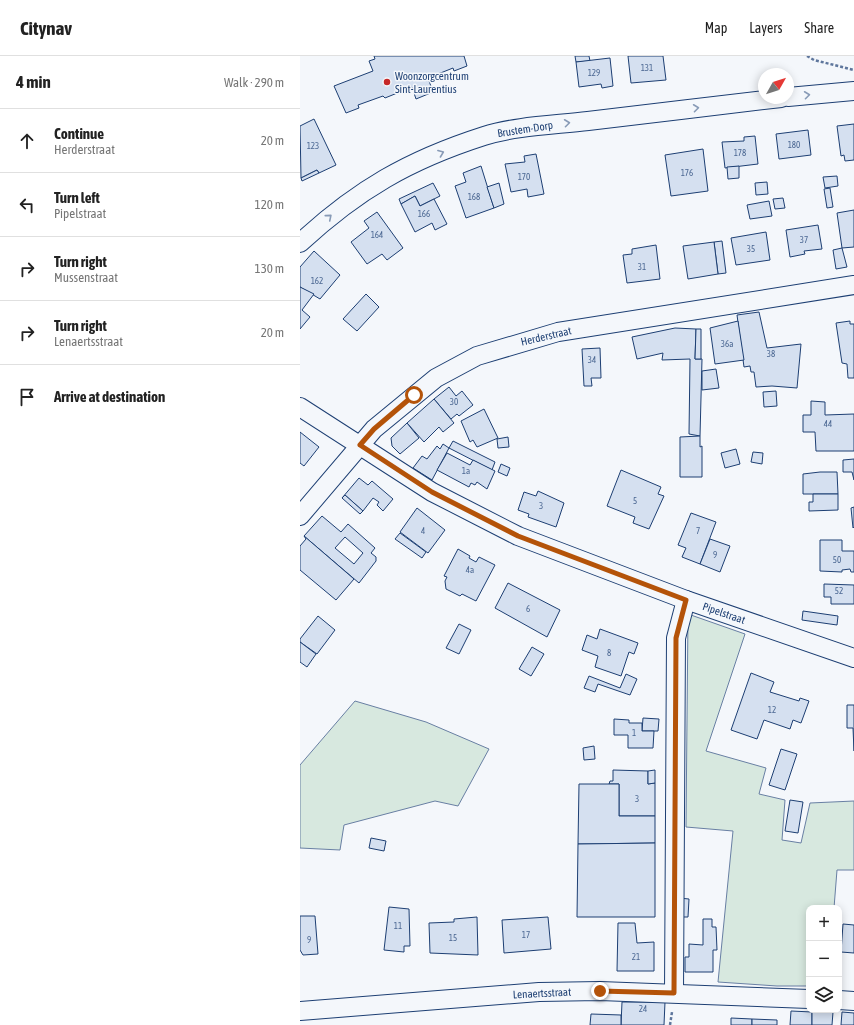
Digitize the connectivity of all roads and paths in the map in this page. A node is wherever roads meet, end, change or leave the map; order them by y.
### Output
1 (807, 56) edge
2 (854, 70) edge
3 (854, 92) edge
4 (794, 97) edge
5 (758, 101) edge
6 (300, 243) edge
7 (854, 285) edge
8 (300, 407) edge
9 (360, 445) junction
10 (300, 516) edge
11 (686, 600) junction
12 (854, 658) edge
13 (674, 993) junction
14 (806, 999) edge
15 (842, 1000) edge
16 (854, 1001) edge
17 (300, 1011) edge

1 - 2 path
4 -> 3 street
6 -> 5 street, Brustem-Dorp
7 - 9 street, Herderstraat
8 - 9 street, Pipelstraat
9 - 10 street, Herderstraat
9 - 11 street, Pipelstraat
11 - 12 street, Pipelstraat
11 - 13 street
13 - 14 street, Lenaertsstraat
13 - 17 street, Lenaertsstraat
15 - 16 street

